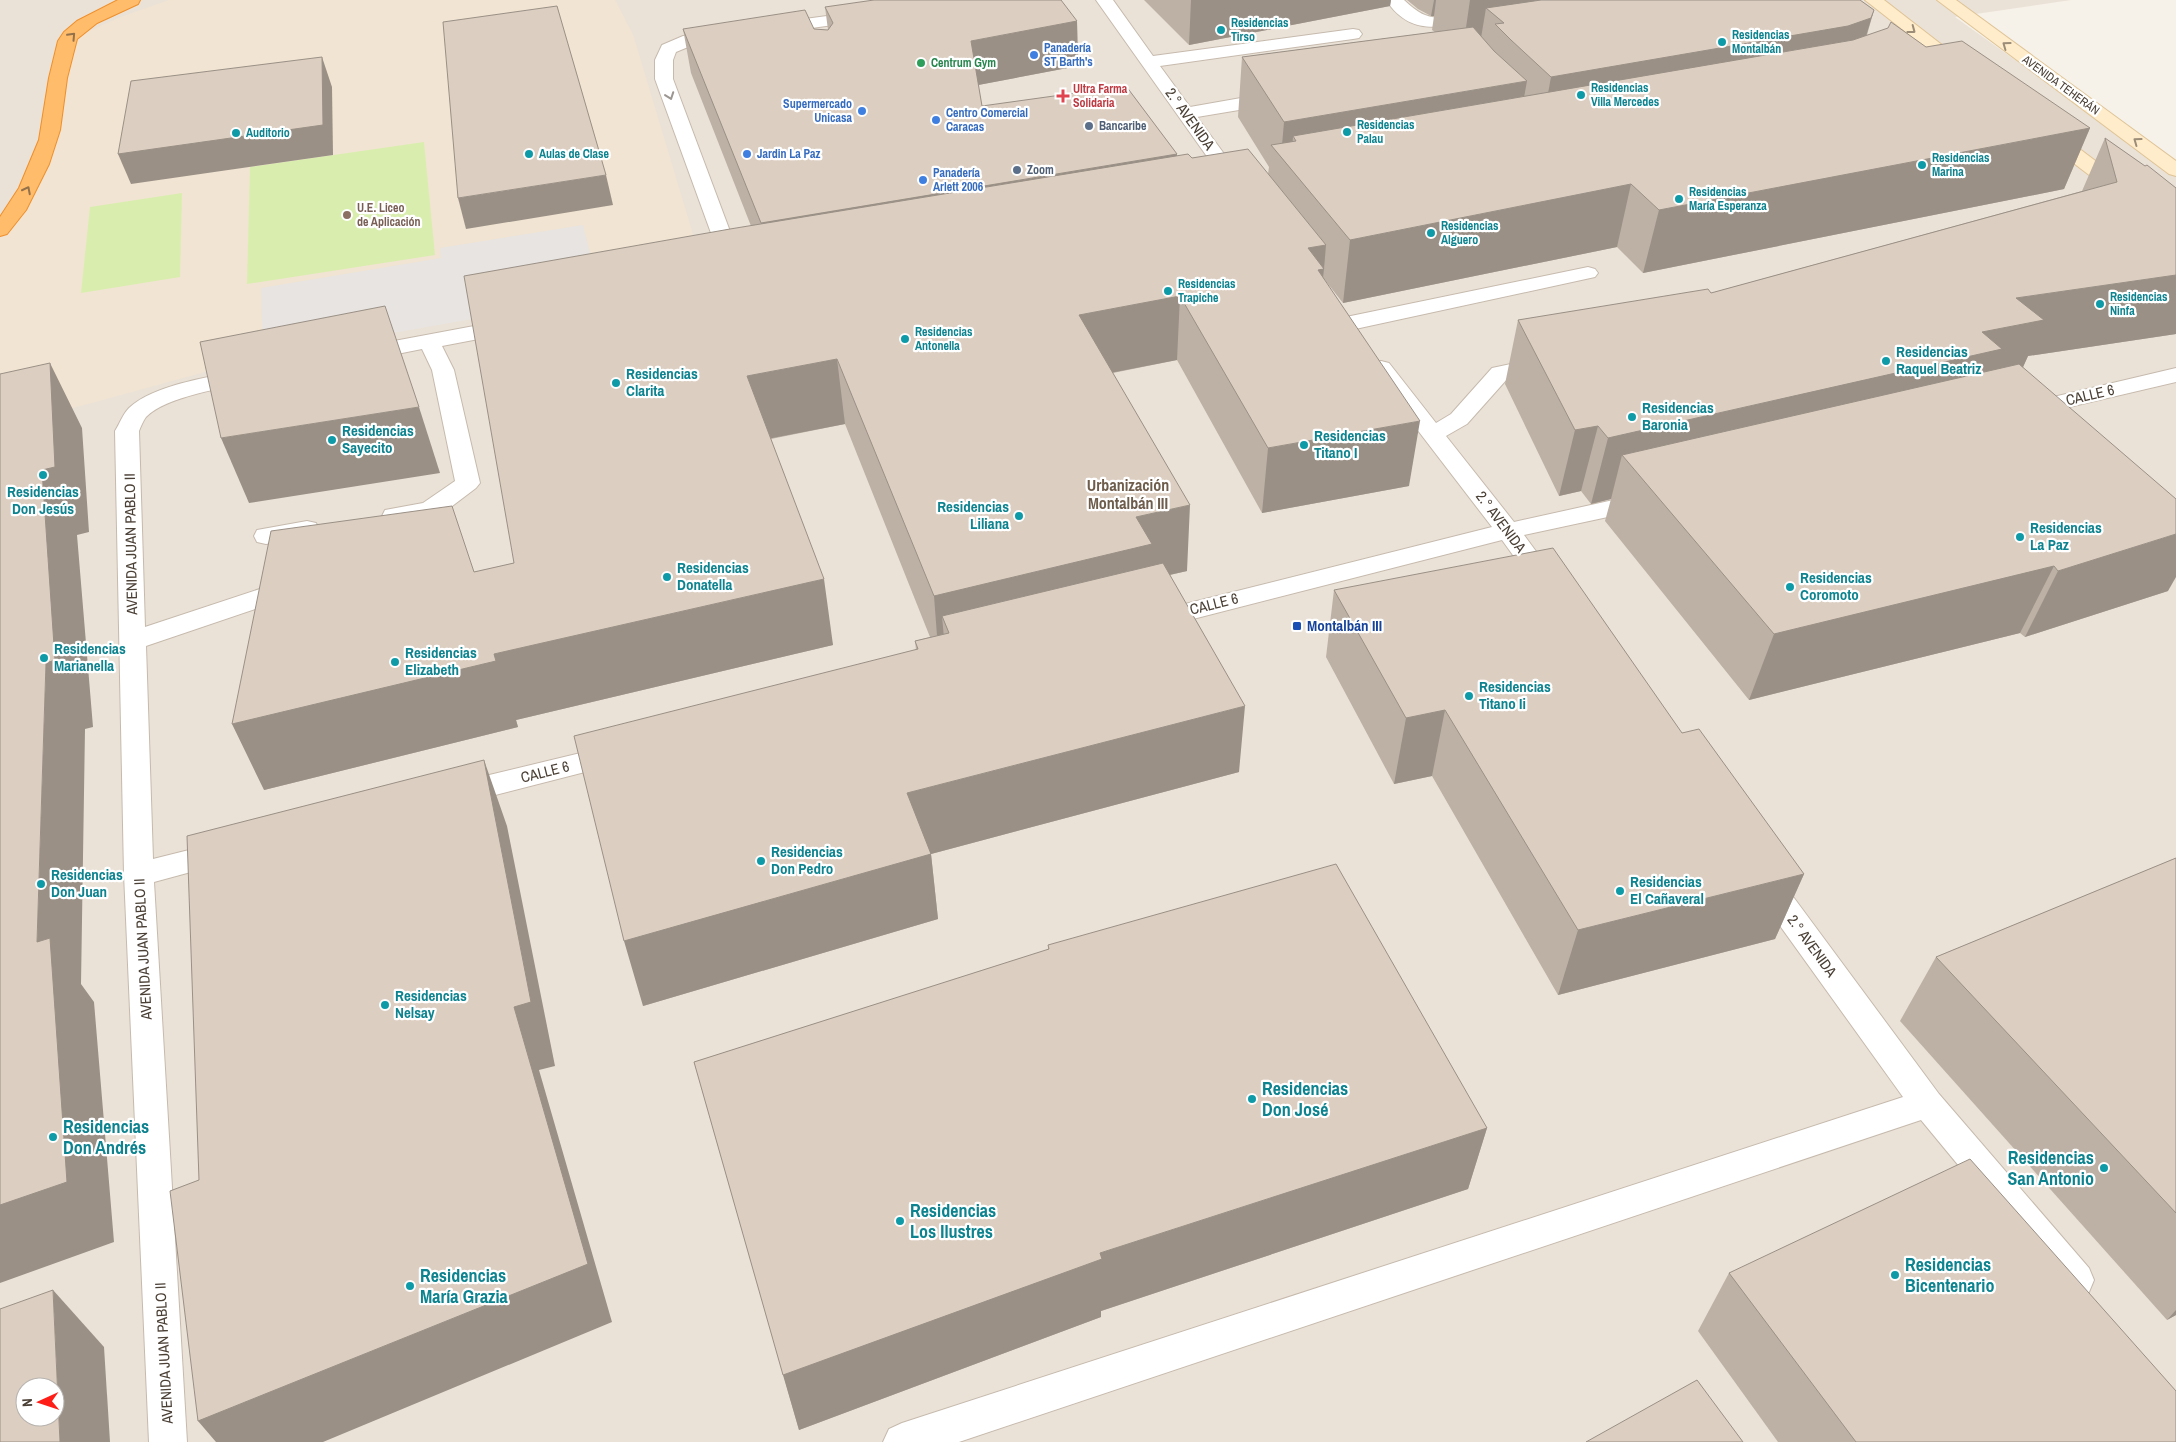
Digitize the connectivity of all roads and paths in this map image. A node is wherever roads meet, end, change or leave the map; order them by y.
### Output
1 (132, 0) edge
2 (1104, 0) edge
3 (1394, 0) edge
4 (1873, 0) edge
5 (1945, 0) edge
6 (884, 13) edge
7 (1487, 14) dead end
8 (758, 30) edge
9 (738, 33) edge
10 (1353, 34) dead end
11 (1149, 62) junction
12 (1974, 77) edge
13 (1292, 96) edge
14 (1186, 113) junction
15 (2036, 125) edge
16 (2176, 170) edge
17 (1244, 199) edge
18 (0, 230) edge
19 (2176, 232) edge
20 (1588, 273) dead end
21 (735, 284) edge
22 (1328, 301) edge
23 (536, 321) edge
24 (1346, 324) junction
25 (429, 341) junction
26 (345, 357) edge
27 (1565, 359) edge
28 (270, 371) edge
29 (2176, 375) edge
30 (2003, 416) edge
31 (1433, 434) junction
32 (1666, 496) edge
33 (372, 519) edge
34 (333, 525) edge
35 (1508, 531) junction
36 (266, 536) dead end
37 (318, 578) edge
38 (1562, 604) edge
39 (1132, 625) edge
40 (133, 641) junction
41 (640, 748) edge
42 (428, 801) edge
43 (245, 847) edge
44 (1750, 862) edge
45 (139, 874) junction
46 (1927, 1104) junction
47 (2093, 1300) edge
48 (168, 1442) edge
49 (902, 1442) edge

18 -> 1 highway
2 - 11 street, 2.° AVENIDA
3 - 7 street
4 -> 12 main road
16 -> 5 main road, AVENIDA TEHERÁN
6 - 8 street
9 -> 21 street
10 - 11 street
11 - 14 street, 2.° AVENIDA
13 - 14 street
14 - 17 street, 2.° AVENIDA
15 - 19 main road
20 - 24 street
22 - 24 street, 2.° AVENIDA
23 - 25 street
24 - 31 street, 2.° AVENIDA
25 - 26 street
25 - 33 street
27 - 31 street
28 - 40 street, AVENIDA JUAN PABLO II
29 - 30 street, CALLE 6
31 - 35 street, 2.° AVENIDA
32 - 35 street, CALLE 6
34 - 36 street
35 - 38 street, 2.° AVENIDA
35 - 39 street, CALLE 6
37 - 40 street
40 - 45 street, AVENIDA JUAN PABLO II
41 - 42 street, CALLE 6
43 - 45 street
44 - 46 street, 2.° AVENIDA
45 - 48 street, AVENIDA JUAN PABLO II
46 - 47 street, 2.° AVENIDA
46 - 49 street

